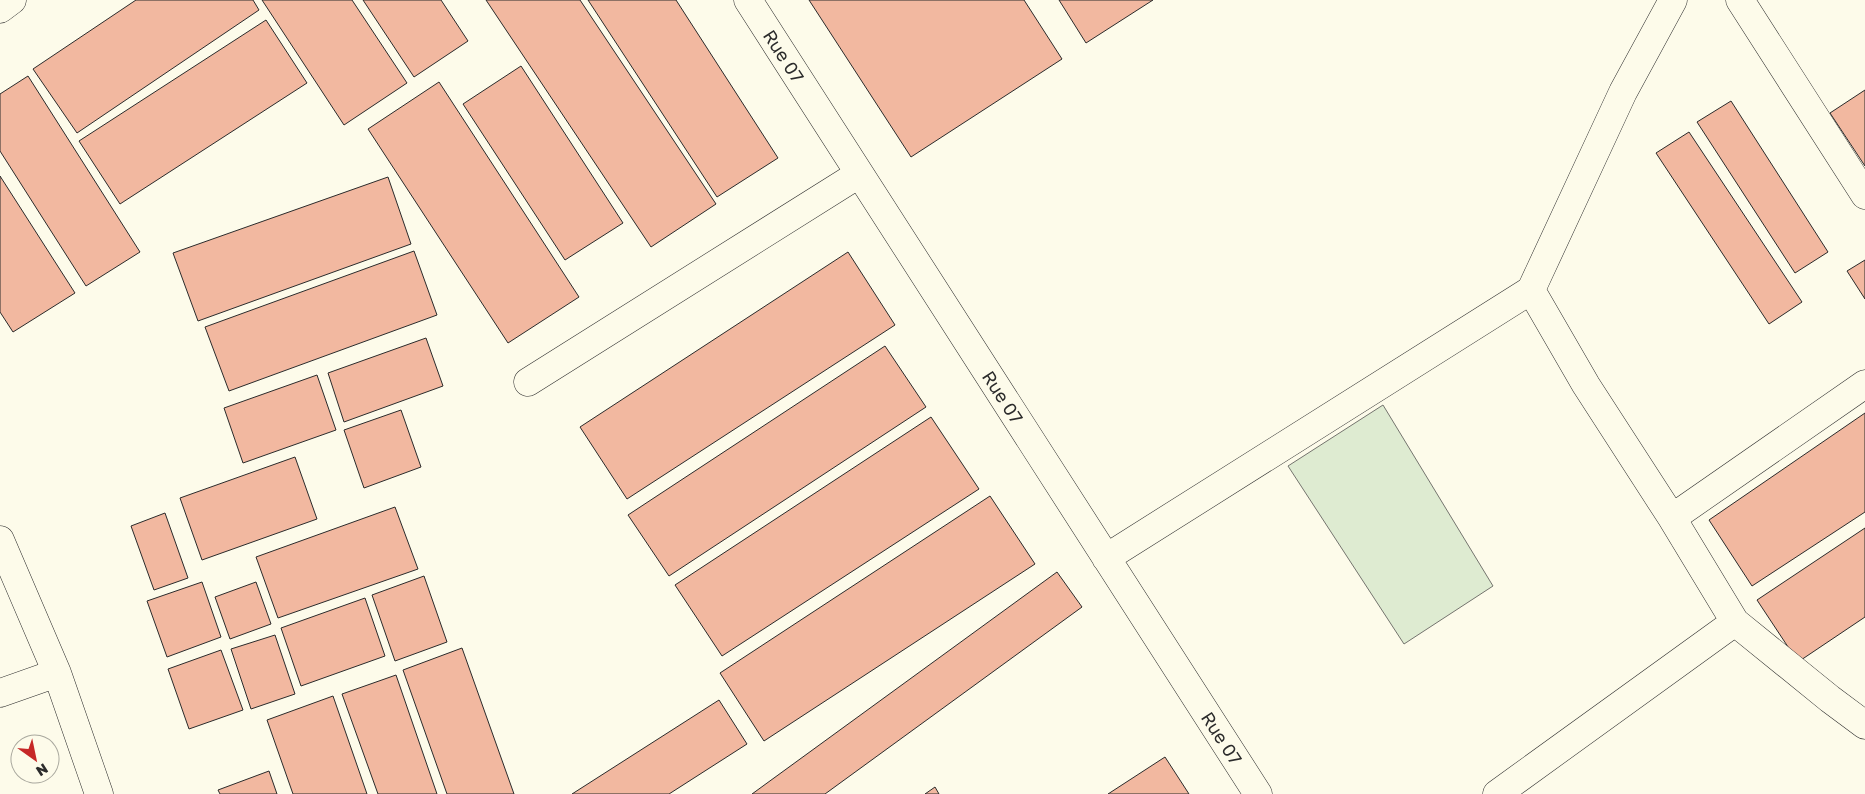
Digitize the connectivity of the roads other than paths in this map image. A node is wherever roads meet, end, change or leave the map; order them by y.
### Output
1 (12, 0) edge
2 (748, 0) edge
3 (1673, 0) edge
4 (1740, 0) edge
5 (0, 9) edge
6 (860, 174) junction
7 (1865, 195) edge
8 (1531, 290) junction
9 (528, 382) dead end
10 (1865, 384) edge
11 (1672, 518) junction
12 (0, 540) edge
13 (1106, 558) junction
14 (1735, 622) junction
15 (57, 673) junction
16 (0, 693) edge
17 (1865, 725) edge
18 (99, 794) edge
19 (1258, 794) edge
20 (1497, 794) edge

1 - 5 street
2 - 6 street, Rue 07
3 - 8 street
4 - 7 street
6 - 9 street
6 - 13 street, Rue 07
8 - 11 street
8 - 13 street
10 - 11 street
11 - 14 street
12 - 15 street
13 - 19 street, Rue 07
14 - 17 street
14 - 20 street
15 - 16 street
15 - 18 street

